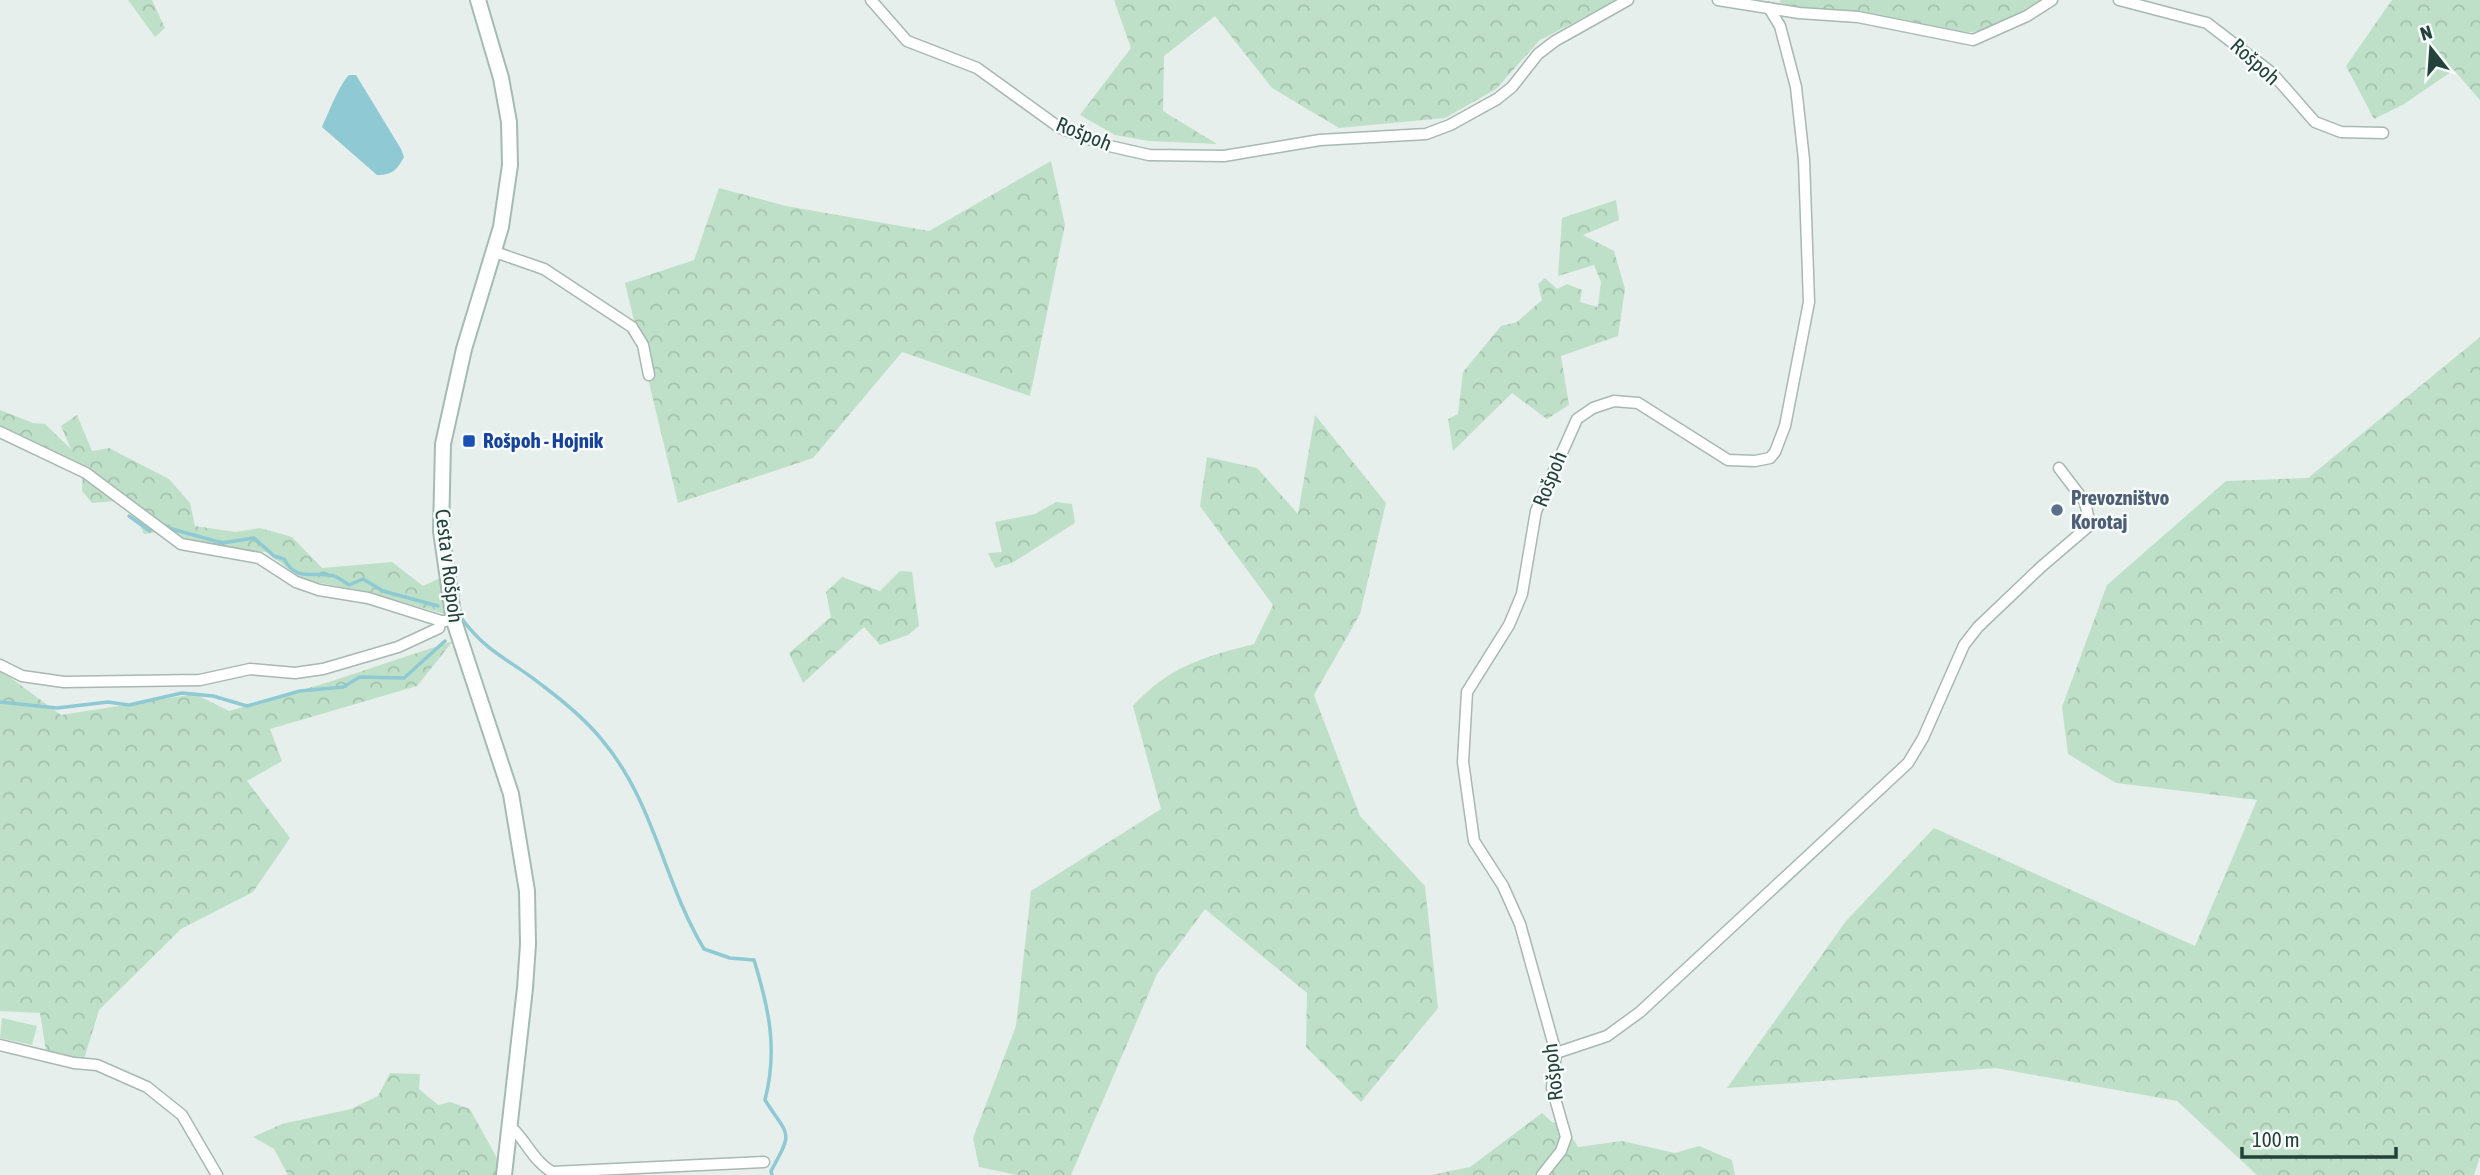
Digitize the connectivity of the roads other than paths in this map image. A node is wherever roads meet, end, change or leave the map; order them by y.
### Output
1 (478, 0) edge
2 (871, 0) edge
3 (1628, 0) edge
4 (1717, 0) edge
5 (2052, 0) edge
6 (2119, 0) edge
7 (1769, 8) junction
8 (2383, 133) dead end
9 (492, 250) junction
10 (649, 375) dead end
11 (0, 432) edge
12 (2059, 468) dead end
13 (447, 621) junction
14 (0, 665) edge
15 (0, 1045) edge
16 (1556, 1053) junction
17 (508, 1124) junction
18 (764, 1162) dead end
19 (217, 1175) edge
20 (504, 1175) edge
21 (1542, 1175) edge

1 - 9 street, Cesta v Rošpoh
2 - 3 street, Rošpoh
4 - 7 street
5 - 7 street
6 - 8 street, Rošpoh
7 - 16 street, Rošpoh
9 - 10 street
9 - 13 street, Cesta v Rošpoh
11 - 13 street
12 - 16 street
13 - 14 street
13 - 17 street, Cesta v Rošpoh
15 - 19 street
16 - 21 street, Rošpoh
17 - 18 street
17 - 20 street, Cesta v Rošpoh

